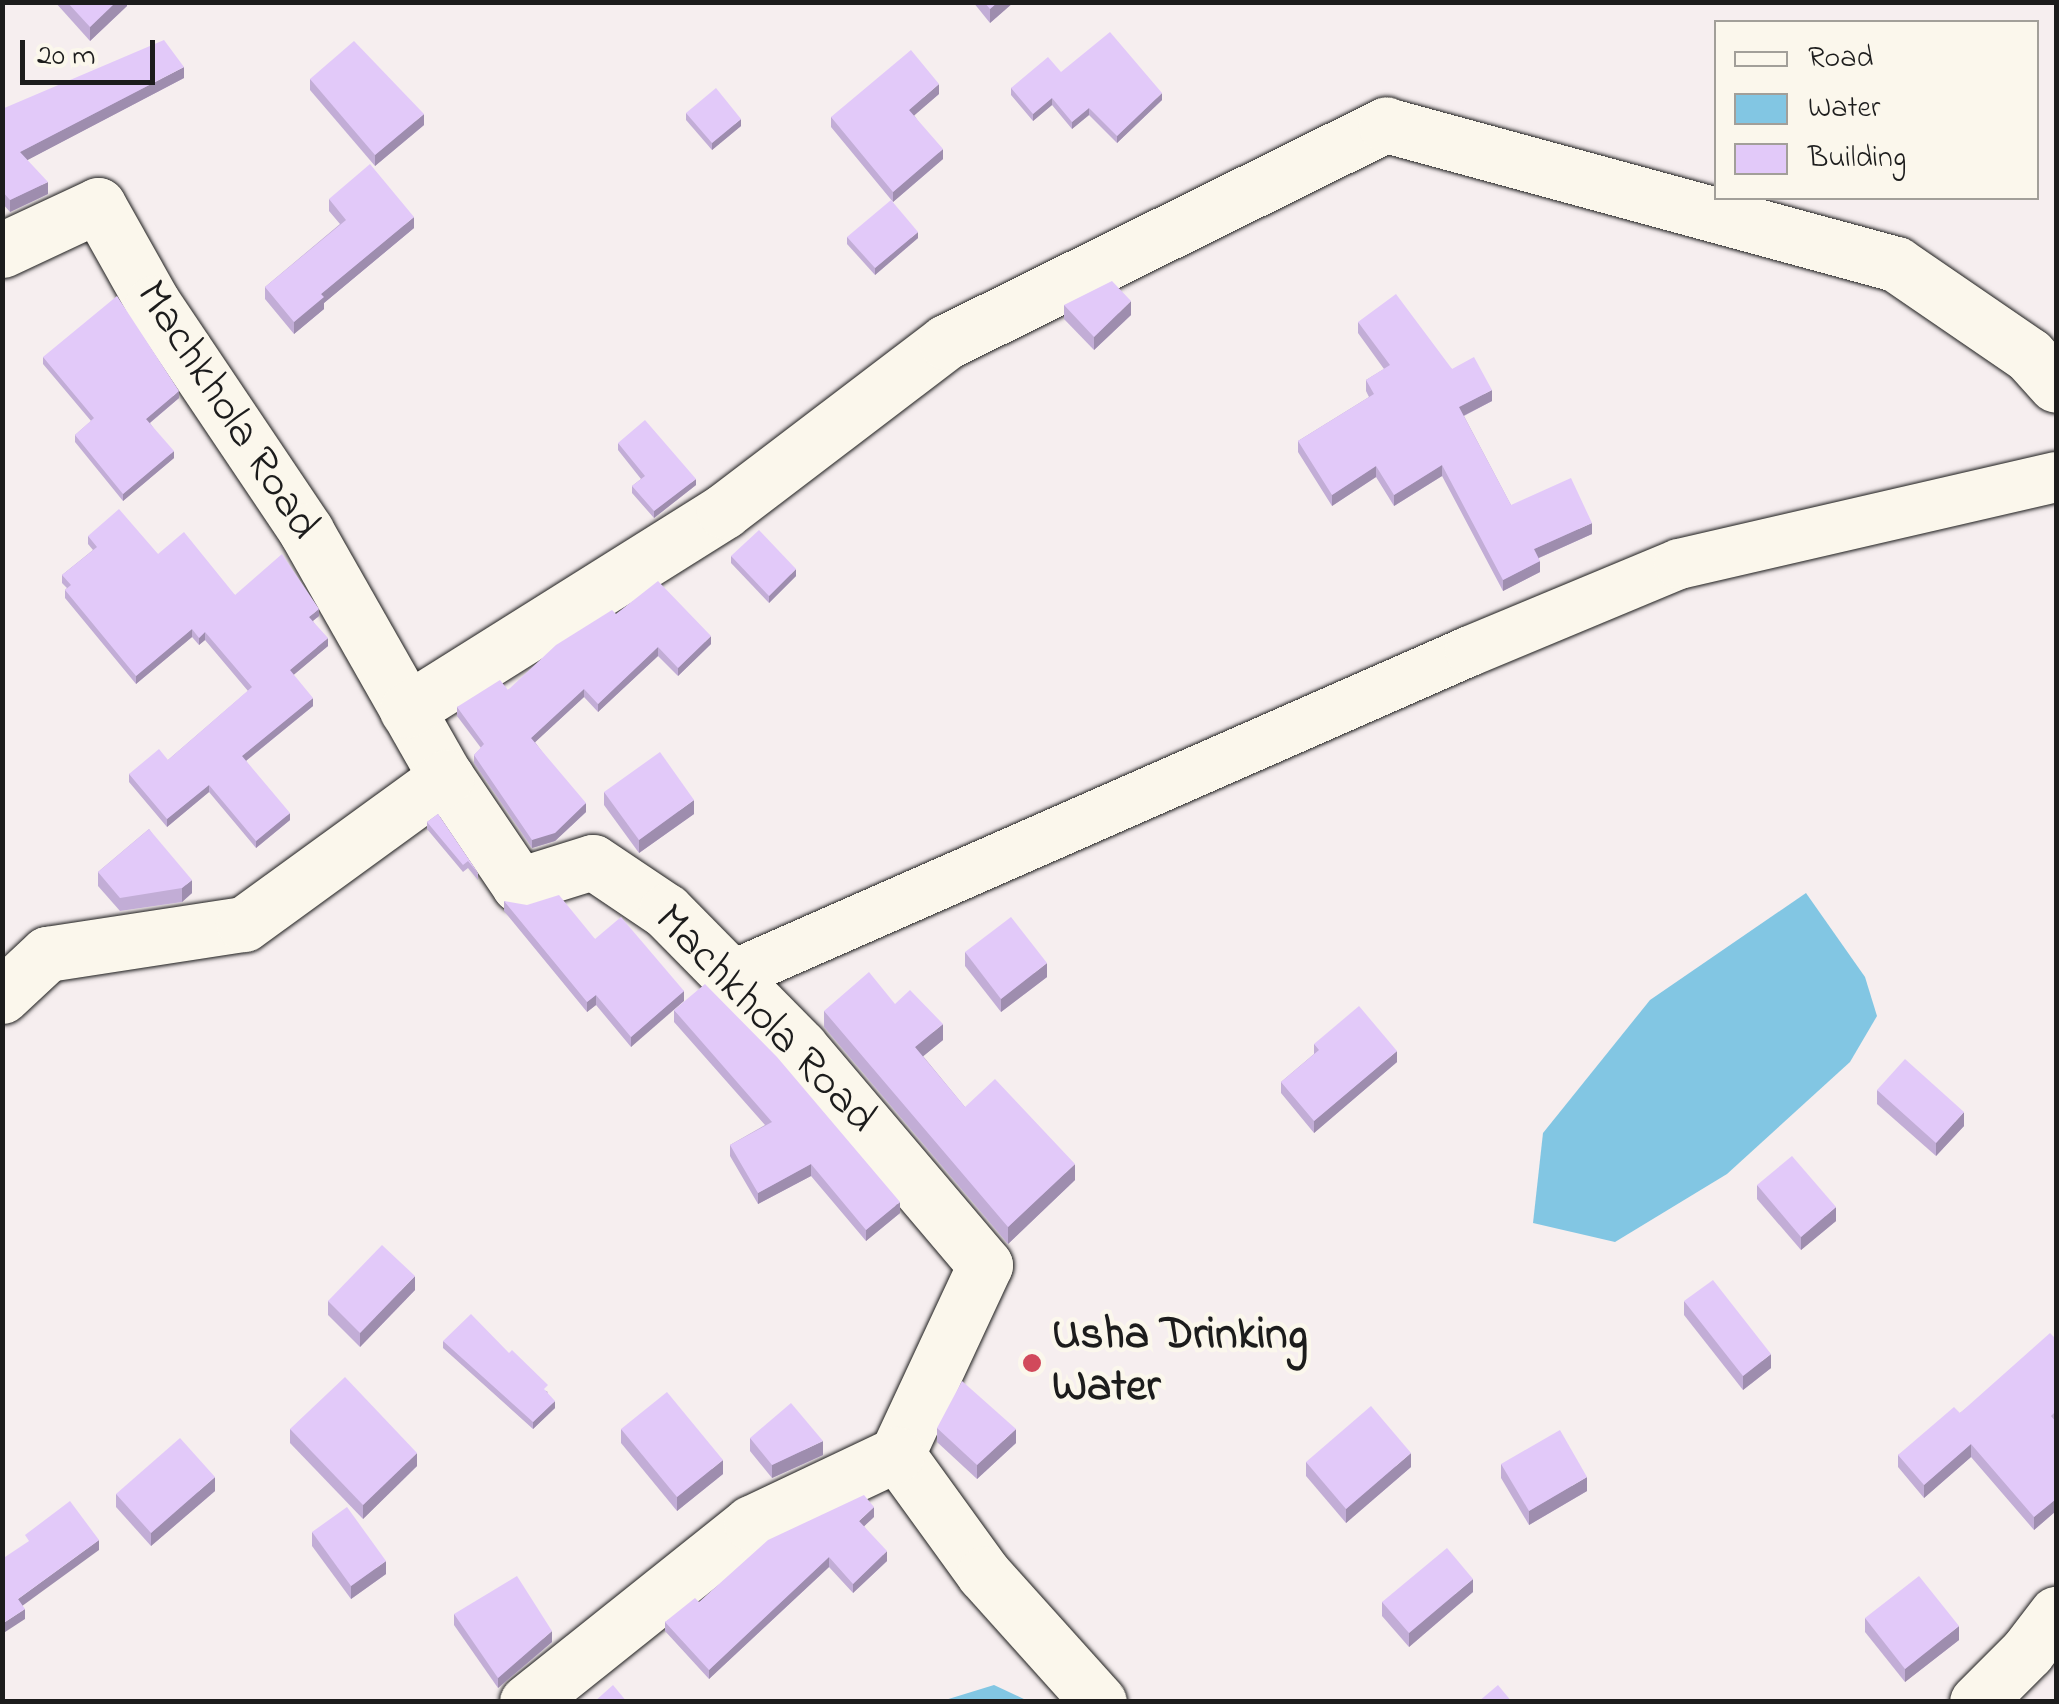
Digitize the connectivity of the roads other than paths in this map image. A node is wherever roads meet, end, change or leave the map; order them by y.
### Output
1 (2, 250) edge
2 (2056, 385) edge
3 (2056, 477) edge
4 (407, 710) junction
5 (446, 777) junction
6 (731, 976) junction
7 (2, 996) edge
8 (898, 1454) junction
9 (2056, 1614) edge
10 (527, 1702) edge
11 (1099, 1702) edge
12 (1977, 1702) edge

1 - 4 street, Machkhola Road
2 - 4 street
3 - 6 street
4 - 5 street, Machkhola Road
5 - 6 street, Machkhola Road
5 - 7 street
6 - 8 street, Machkhola Road
8 - 10 street
8 - 11 street
9 - 12 street

